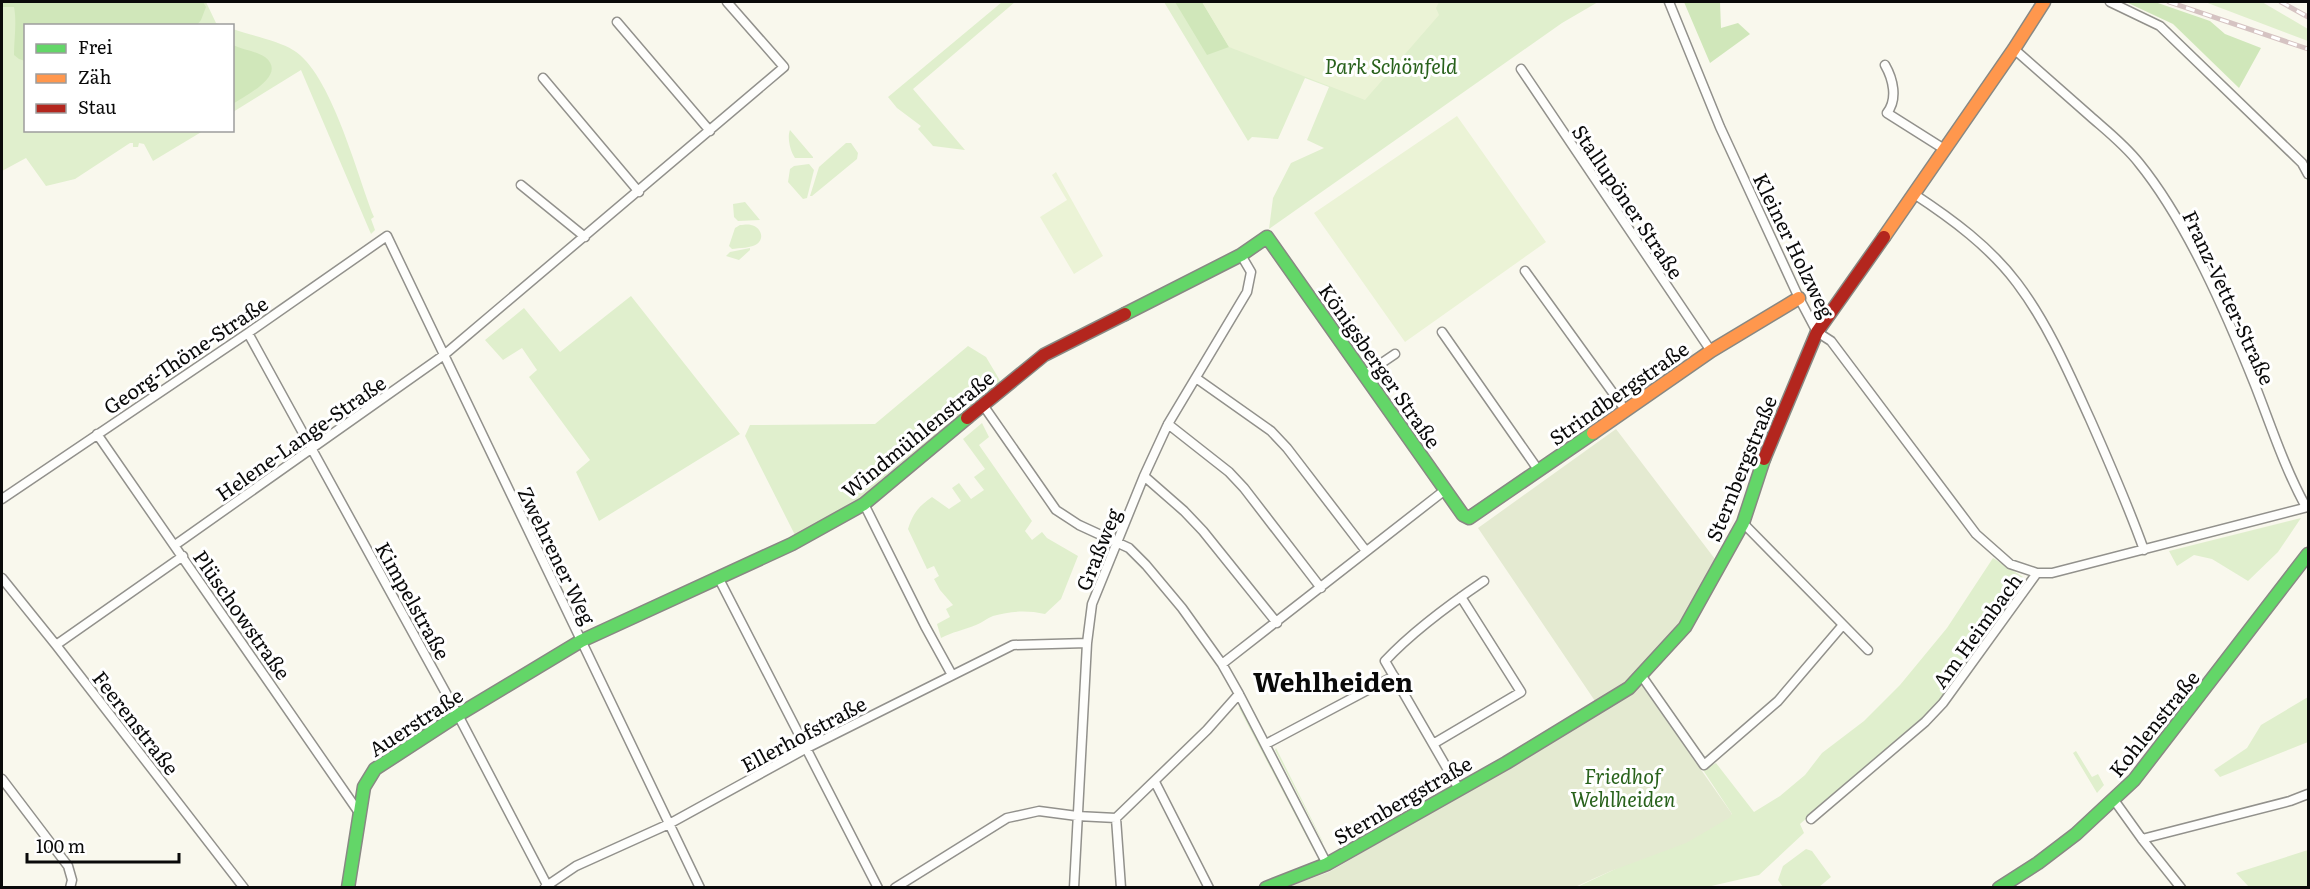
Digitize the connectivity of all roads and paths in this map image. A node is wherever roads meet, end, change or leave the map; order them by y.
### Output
1 (727, 2) edge
2 (1669, 2) edge
3 (2044, 2) edge
4 (2110, 2) edge
5 (617, 22) dead end
6 (2014, 49) junction
7 (1885, 65) dead end
8 (1521, 69) dead end
9 (543, 78) dead end
10 (710, 131) junction
11 (1944, 149) junction
12 (2308, 174) edge
13 (521, 184) dead end
14 (639, 192) junction
15 (1914, 194) junction
16 (387, 236) joint
17 (585, 237) junction
18 (1267, 237) joint
19 (1241, 255) junction
20 (1525, 271) dead end
21 (1799, 298) junction
22 (1442, 332) dead end
23 (1817, 332) junction
24 (248, 333) junction
25 (1711, 351) junction
26 (1395, 354) dead end
27 (444, 355) junction
28 (1364, 375) junction
29 (1196, 378) junction
30 (983, 405) junction
31 (1626, 411) junction
32 (1168, 424) junction
33 (97, 434) junction
34 (312, 448) junction
35 (1539, 471) junction
36 (1144, 476) junction
37 (1445, 490) junction
38 (2, 500) edge
39 (864, 504) junction
40 (2307, 507) edge
41 (1462, 515) joint
42 (1743, 523) junction
43 (1118, 542) junction
44 (175, 545) junction
45 (2144, 550) junction
46 (1366, 551) junction
47 (2308, 554) edge
48 (183, 556) junction
49 (2037, 573) junction
50 (718, 577) junction
51 (2, 578) edge
52 (1484, 581) dead end
53 (1321, 588) junction
54 (1461, 597) junction
55 (1277, 623) junction
56 (1842, 626) junction
57 (581, 641) junction
58 (1087, 643) junction
59 (56, 645) junction
60 (1868, 650) dead end
61 (1222, 664) junction
62 (952, 675) junction
63 (1641, 675) junction
64 (1394, 676) junction
65 (1239, 693) junction
66 (458, 715) junction
67 (1266, 744) junction
68 (1434, 744) junction
69 (807, 748) junction
70 (2, 779) edge
71 (1155, 782) junction
72 (1459, 789) junction
73 (2308, 794) edge
74 (2114, 800) junction
75 (360, 814) junction
76 (1077, 816) junction
77 (1116, 818) junction
78 (1811, 819) dead end
79 (669, 824) junction
80 (2142, 839) junction
81 (1327, 864) junction
82 (546, 886) edge
83 (70, 888) edge
84 (244, 888) edge
85 (348, 888) edge
86 (700, 888) edge
87 (878, 888) edge
88 (895, 888) edge
89 (1074, 888) edge
90 (1121, 888) edge
91 (1209, 888) edge
92 (1266, 888) edge
93 (1999, 888) edge
94 (2181, 888) edge

1 - 10 street, Helene-Lange-Straße
2 - 21 street, Kleiner Holzweg
3 - 6 street, Sternbergstraße
4 - 12 street
5 - 10 street
6 - 11 street, Sternbergstraße
6 - 40 street, Franz-Vetter-Straße
7 - 11 street
8 - 25 street, Stallupöner Straße
9 - 14 street
10 - 14 street, Helene-Lange-Straße
11 - 15 street, Sternbergstraße
13 - 17 street
14 - 17 street, Helene-Lange-Straße
15 - 23 street, Sternbergstraße
15 - 45 street
16 - 24 street, Georg-Thöne-Straße
16 - 27 street, Zwehrener Weg
17 - 27 street, Helene-Lange-Straße
18 - 19 street, Windmühlenstraße
18 - 28 street, Königsberger Straße
19 - 29 street, Graßweg
19 - 30 street, Windmühlenstraße
20 - 31 street
21 - 23 street, Kleiner Holzweg
21 - 25 street, Strindbergstraße
22 - 35 street
23 - 42 street, Sternbergstraße
23 - 49 street, Kleiner Holzweg
24 - 33 street, Georg-Thöne-Straße
24 - 34 street, Kimpelstraße
25 - 31 street, Strindbergstraße
26 - 28 street
27 - 34 street, Helene-Lange-Straße
27 - 57 street, Zwehrener Weg
28 - 37 street, Königsberger Straße
29 - 32 street, Graßweg
29 - 46 street
30 - 39 street, Windmühlenstraße
30 - 43 street
31 - 35 street, Strindbergstraße
32 - 36 street, Graßweg
32 - 53 street
33 - 38 street, Georg-Thöne-Straße
33 - 44 street, Plüschowstraße
34 - 44 street, Helene-Lange-Straße
34 - 66 street, Kimpelstraße
35 - 41 street, Strindbergstraße
36 - 43 street, Graßweg
36 - 55 street
37 - 41 street, Königsberger Straße
37 - 46 street
39 - 50 street, Windmühlenstraße
39 - 62 street
40 - 45 street, Am Heimbach
42 - 56 street
42 - 63 street, Sternbergstraße
43 - 58 street, Graßweg
43 - 61 street
44 - 48 street, Plüschowstraße
45 - 49 street, Am Heimbach
46 - 53 street
47 - 74 street, Kohlenstraße
48 - 59 street
48 - 75 street, Plüschowstraße
49 - 78 street, Am Heimbach
50 - 57 street, Windmühlenstraße
50 - 69 street
51 - 59 street, Feerenstraße
52 - 54 street
53 - 55 street
54 - 64 street
54 - 68 street
55 - 61 street
56 - 60 street
56 - 63 street
57 - 66 street, Auerstraße
57 - 79 street, Zwehrener Weg
58 - 62 street, Ellerhofstraße
58 - 76 street, Graßweg
59 - 84 street, Feerenstraße
61 - 65 street
62 - 69 street, Ellerhofstraße
63 - 72 street, Sternbergstraße
64 - 67 street
64 - 68 street
65 - 67 street
65 - 71 street
66 - 75 street, Auerstraße
66 - 82 street, Kimpelstraße
67 - 81 street
68 - 72 street
69 - 79 street, Ellerhofstraße
69 - 87 street
70 - 83 street
71 - 77 street
71 - 91 street
72 - 81 street, Sternbergstraße
73 - 80 street
74 - 80 street
74 - 93 street, Kohlenstraße
75 - 85 street, Auerstraße
76 - 77 street
76 - 88 street
76 - 89 street, Graßweg
77 - 90 street
79 - 82 street, Ellerhofstraße
79 - 86 street, Zwehrener Weg
80 - 94 street
81 - 92 street, Sternbergstraße

